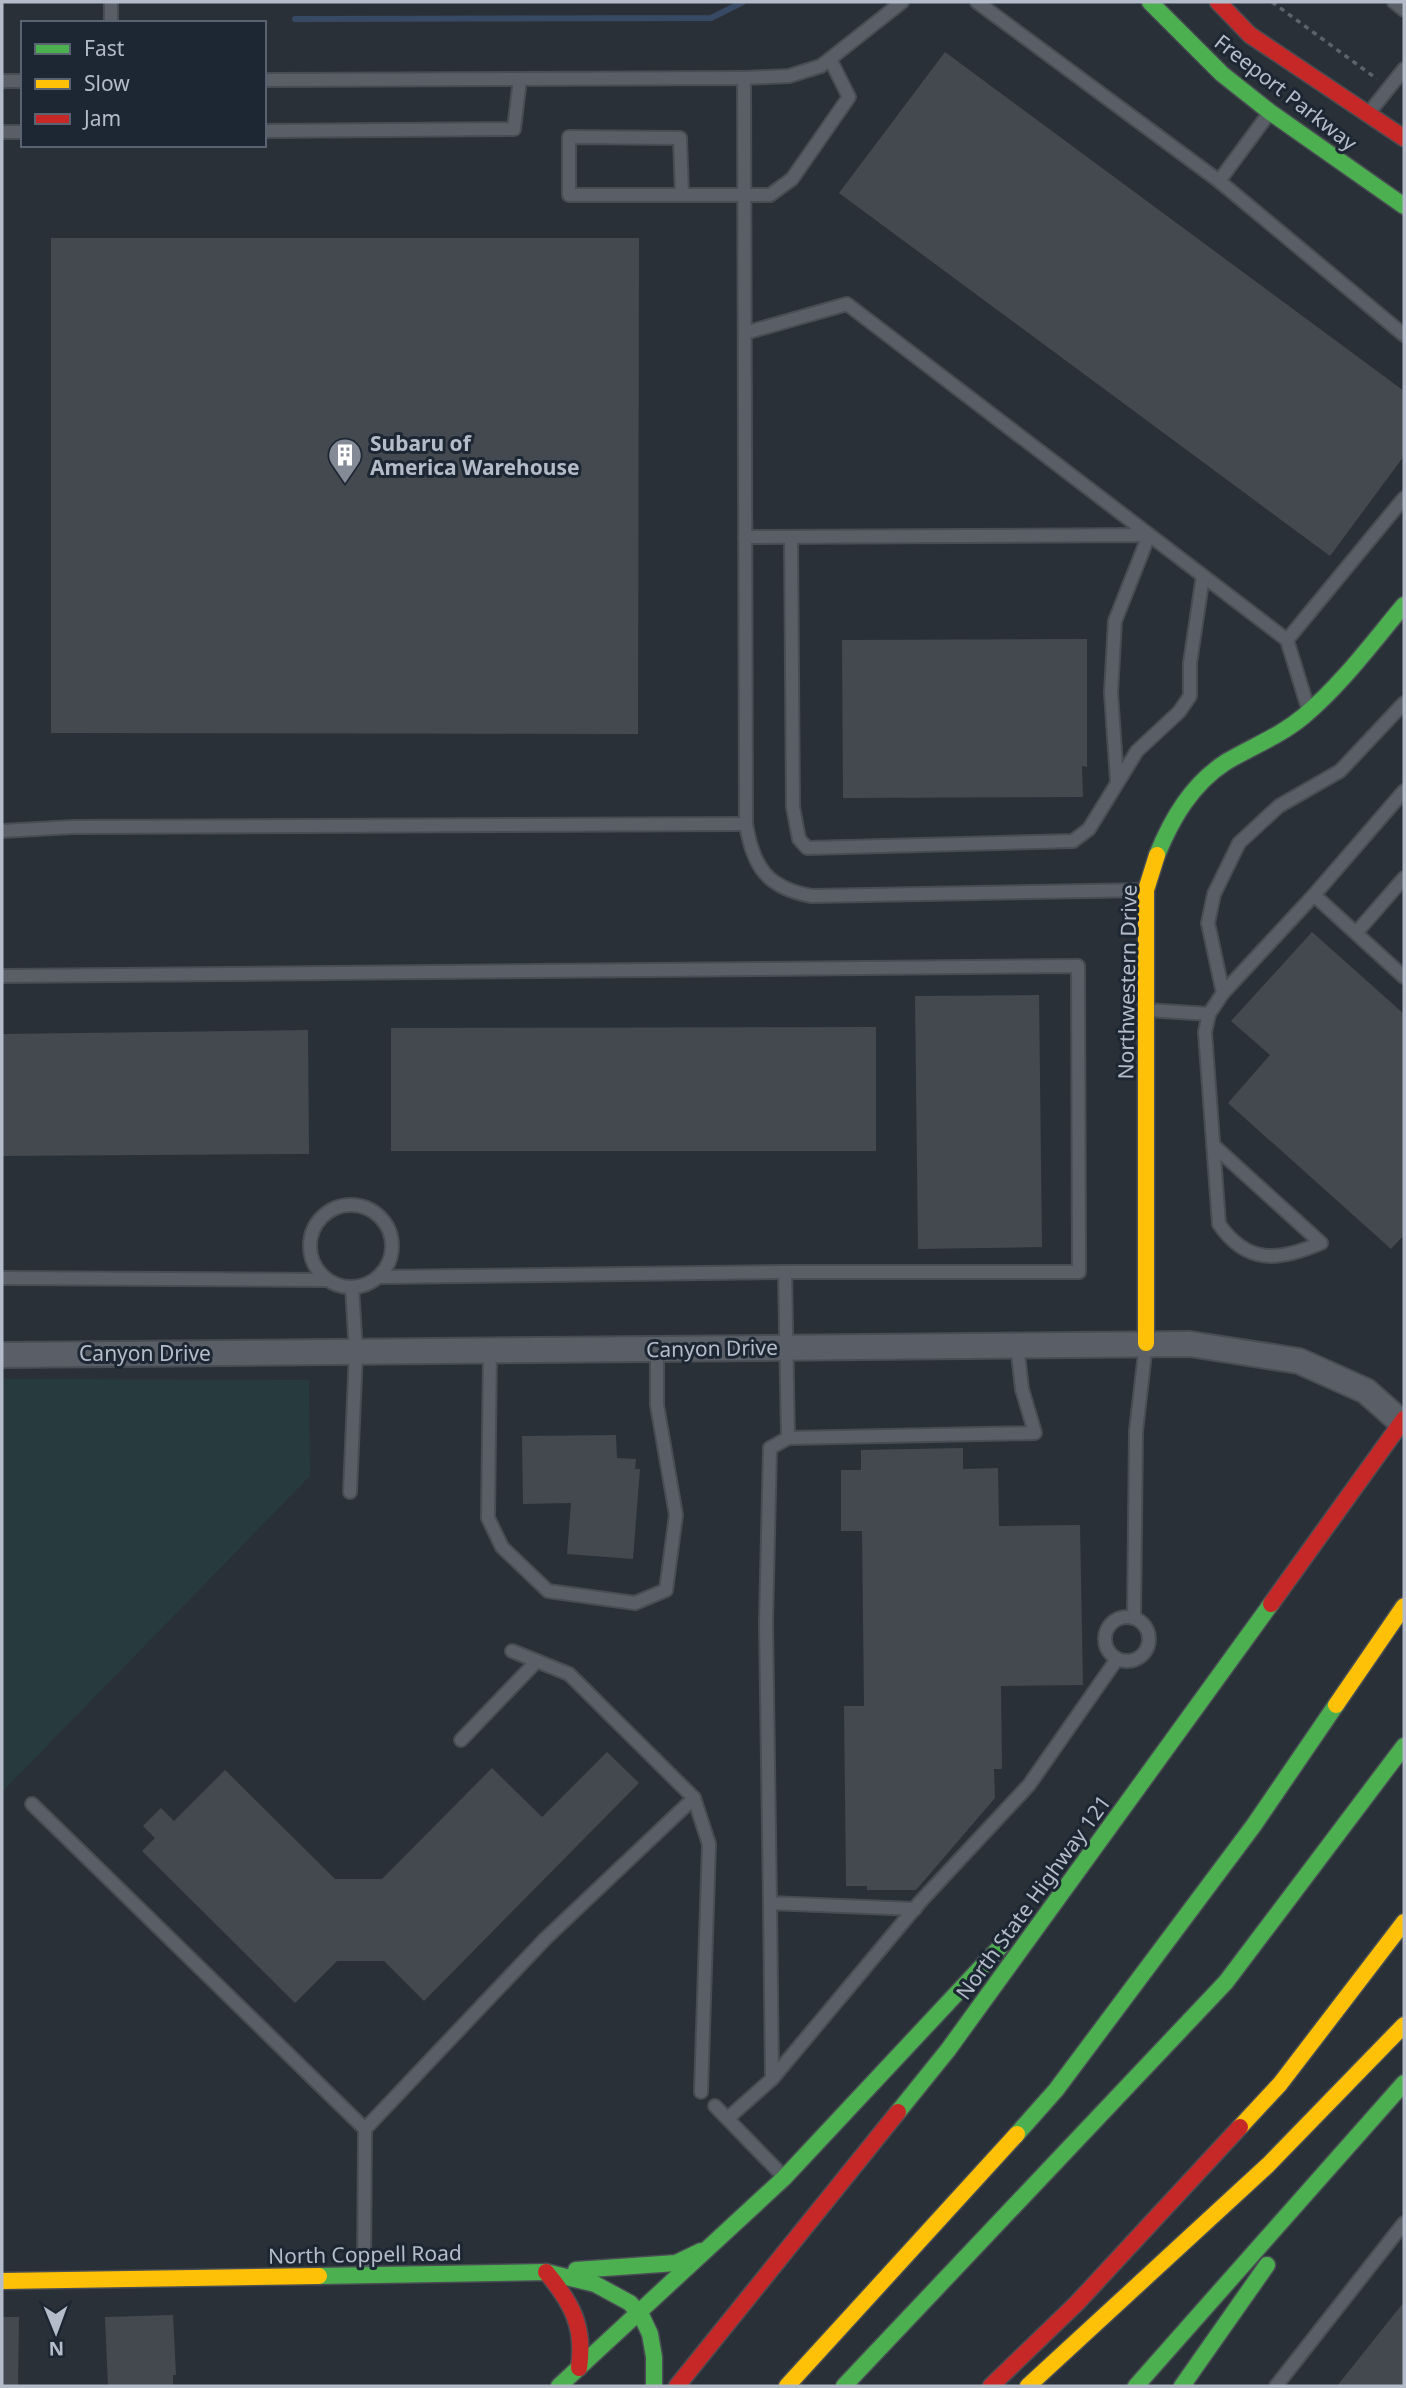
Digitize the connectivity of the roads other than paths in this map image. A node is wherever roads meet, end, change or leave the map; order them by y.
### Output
1 (111, 2) edge
2 (902, 2) edge
3 (977, 2) edge
4 (1150, 2) edge
5 (1218, 2) edge
6 (1394, 2) edge
7 (1404, 10) edge
8 (111, 21) edge
9 (830, 59) junction
10 (1404, 69) edge
11 (744, 78) junction
12 (520, 79) junction
13 (266, 80) edge
14 (2, 81) edge
15 (21, 81) edge
16 (1270, 112) junction
17 (1367, 114) junction
18 (266, 131) edge
19 (2, 132) edge
20 (21, 132) edge
21 (1404, 138) edge
22 (1219, 181) junction
23 (682, 195) junction
24 (744, 196) junction
25 (1404, 206) edge
26 (745, 333) junction
27 (1404, 335) edge
28 (1404, 498) edge
29 (1149, 535) junction
30 (746, 537) junction
31 (791, 537) junction
32 (1203, 576) junction
33 (1404, 605) edge
34 (1287, 640) junction
35 (1404, 702) edge
36 (1309, 711) junction
37 (1117, 780) junction
38 (1404, 791) edge
39 (746, 824) junction
40 (2, 831) edge
41 (1404, 878) edge
42 (1146, 890) junction
43 (1314, 895) junction
44 (1356, 933) junction
45 (2, 976) edge
46 (1404, 977) edge
47 (1223, 993) junction
48 (1146, 1010) junction
49 (1209, 1014) junction
50 (1213, 1145) junction
51 (785, 1272) junction
52 (378, 1277) junction
53 (2, 1278) edge
54 (326, 1280) junction
55 (352, 1287) junction
56 (1146, 1343) junction
57 (1017, 1345) junction
58 (789, 1348) junction
59 (657, 1349) junction
60 (490, 1350) junction
61 (356, 1352) junction
62 (2, 1355) edge
63 (1403, 1421) edge
64 (788, 1438) junction
65 (350, 1492) dead end
66 (1404, 1606) edge
67 (1135, 1618) junction
68 (512, 1651) dead end
69 (1117, 1659) junction
70 (536, 1662) junction
71 (461, 1740) dead end
72 (1404, 1746) edge
73 (1132, 1796) junction
74 (694, 1798) junction
75 (32, 1804) dead end
76 (770, 1903) junction
77 (915, 1909) junction
78 (1404, 1922) edge
79 (1404, 2025) edge
80 (772, 2079) junction
81 (1404, 2083) edge
82 (701, 2092) dead end
83 (715, 2106) dead end
84 (728, 2118) junction
85 (365, 2129) junction
86 (1353, 2141) junction
87 (784, 2178) junction
88 (1404, 2223) edge
89 (715, 2245) junction
90 (545, 2272) junction
91 (363, 2275) junction
92 (2, 2281) edge
93 (640, 2313) junction
94 (579, 2368) junction
95 (559, 2386) edge
96 (654, 2386) edge
97 (677, 2386) edge
98 (787, 2386) edge
99 (844, 2386) edge
100 (991, 2386) edge
101 (1028, 2386) edge
102 (1136, 2386) edge
103 (1182, 2386) edge
104 (1276, 2386) edge

1 - 8 lane
2 - 9 lane
3 - 22 lane
4 - 16 main road, Freeport Parkway
5 - 17 main road, Freeport Parkway
6 - 7 lane
9 - 11 lane
9 - 24 lane
10 - 17 lane
11 - 12 lane
11 - 24 lane
12 - 13 lane
12 - 18 lane
14 - 15 lane
16 - 22 lane
16 - 25 main road, Freeport Parkway
17 - 21 main road, Freeport Parkway
19 - 20 lane
22 - 27 lane
23 - 23 lane
23 - 24 lane
24 - 26 lane
26 - 29 lane
26 - 30 lane
28 - 34 lane
29 - 31 lane
29 - 32 lane
29 - 37 lane
30 - 31 lane
30 - 39 lane
31 - 37 lane
32 - 34 lane
32 - 37 lane
33 - 36 main road, Northwestern Drive
34 - 36 lane
35 - 47 lane
36 - 42 main road, Northwestern Drive
38 - 43 lane
39 - 40 lane
39 - 42 lane
41 - 44 lane
42 - 48 main road, Northwestern Drive
43 - 44 lane
43 - 47 lane
44 - 46 lane
45 - 51 lane
47 - 49 lane
48 - 49 lane
48 - 56 main road, Northwestern Drive
49 - 50 lane
50 - 50 lane
51 - 52 lane
51 - 58 lane
52 - 54 lane
52 - 55 lane
53 - 54 lane
54 - 55 lane
55 - 61 lane
56 - 57 street, Canyon Drive
56 - 63 street, Canyon Drive
56 - 67 lane
57 - 58 street, Canyon Drive
57 - 64 lane
58 - 59 street, Canyon Drive
58 - 64 lane
59 - 60 street, Canyon Drive
59 - 60 lane
60 - 61 street, Canyon Drive
61 - 62 street, Canyon Drive
61 - 65 lane
63 - 73 main road, North State Highway 121
64 - 76 lane
66 - 98 main road
67 - 69 lane
67 - 69 lane
68 - 70 lane
69 - 77 lane
70 - 71 lane
70 - 74 lane
72 - 99 main road
73 - 87 main road
73 - 97 main road, North State Highway 121
74 - 82 lane
74 - 85 lane
75 - 85 lane
76 - 77 lane
76 - 80 lane
77 - 80 lane
78 - 100 main road
79 - 101 main road
80 - 84 lane
81 - 86 main road
83 - 84 lane
84 - 87 lane
85 - 91 lane
86 - 102 main road
86 - 103 main road
87 - 89 main road
88 - 104 lane
89 - 90 main road
89 - 93 main road
90 - 91 main road, North Coppell Road
90 - 93 main road, North Coppell Road
90 - 94 main road
91 - 92 main road, North Coppell Road
93 - 94 main road
93 - 96 main road, North Coppell Road
94 - 95 main road

